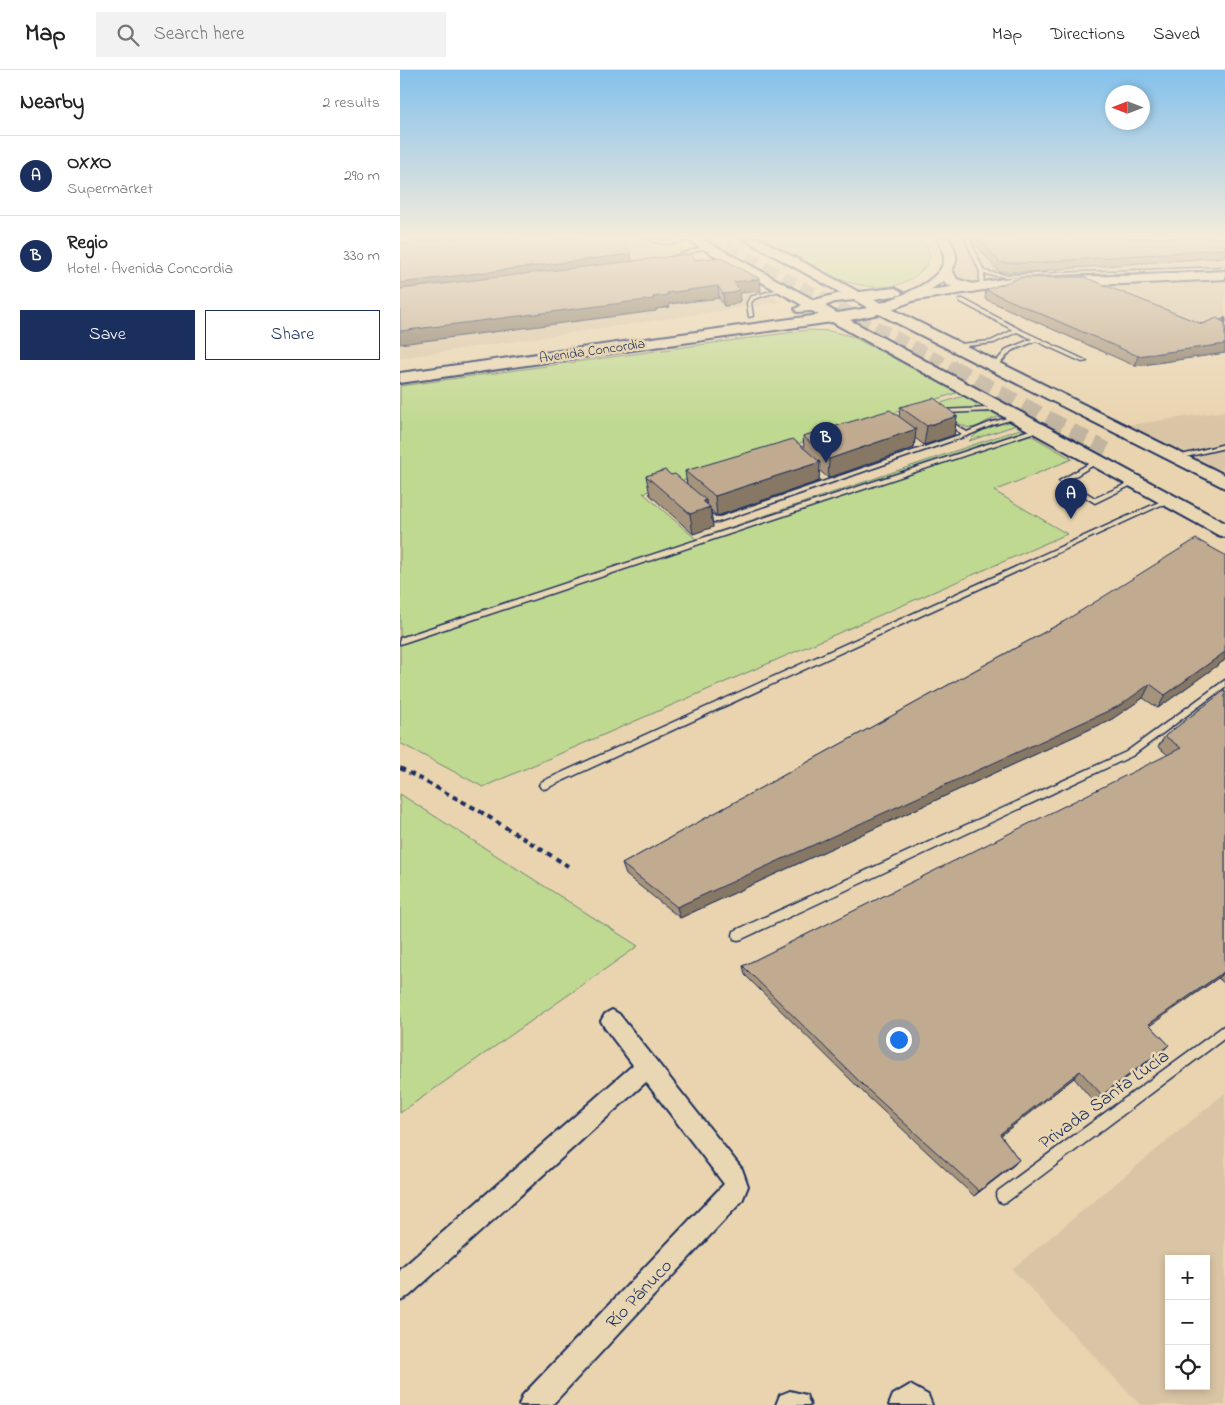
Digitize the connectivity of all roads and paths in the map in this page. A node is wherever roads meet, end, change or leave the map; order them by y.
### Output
1 (791, 300) edge
2 (827, 300) edge
3 (868, 300) edge
4 (903, 300) edge
5 (909, 300) edge
6 (961, 300) dead end
7 (783, 302) junction
8 (814, 307) junction
9 (881, 308) junction
10 (754, 316) junction
11 (834, 318) junction
12 (1225, 320) edge
13 (913, 323) junction
14 (1017, 330) junction
15 (1225, 332) edge
16 (868, 336) junction
17 (1036, 338) junction
18 (959, 346) junction
19 (1084, 361) dead end
20 (996, 365) junction
21 (400, 366) edge
22 (400, 378) edge
23 (992, 402) junction
24 (1018, 417) junction
25 (1038, 429) junction
26 (967, 434) junction
27 (917, 445) dead end
28 (1225, 446) edge
29 (924, 450) junction
30 (1107, 452) junction
31 (1177, 457) junction
32 (821, 477) dead end
33 (1135, 482) junction
34 (1225, 482) edge
35 (828, 483) junction
36 (1168, 500) junction
37 (1225, 500) edge
38 (701, 509) edge
39 (1225, 517) edge
40 (1225, 531) edge
41 (400, 641) edge
42 (1225, 683) edge
43 (400, 768) edge
44 (544, 785) dead end
45 (568, 866) dead end
46 (738, 935) dead end
47 (612, 1021) dead end
48 (1225, 1031) edge
49 (648, 1066) junction
50 (734, 1177) joint
51 (1003, 1196) dead end
52 (400, 1287) edge
53 (540, 1402) edge

1 - 7 main road
2 - 8 main road, Avenida Concordia
3 - 9 main road
4 - 9 main road, Avenida Concordia
5 - 13 main road
6 - 14 lane
7 - 8 main road
7 - 10 main road
7 - 11 main road, Avenida Concordia
7 - 16 main road
7 - 22 main road, Avenida Concordia
8 - 10 main road, Avenida Concordia
8 - 11 main road
9 - 11 main road, Avenida Concordia
9 - 13 main road
10 - 21 main road, Avenida Concordia
11 - 16 main road
12 - 15 lane
13 - 16 main road
13 - 18 main road
14 - 17 lane
14 - 18 lane
16 - 23 main road
17 - 19 lane
17 - 20 lane
18 - 20 main road
20 - 31 main road
23 - 24 main road
23 - 26 lane
24 - 25 main road
24 - 26 lane
25 - 30 main road
25 - 41 lane
26 - 29 lane
27 - 29 lane
28 - 31 lane
29 - 35 lane
30 - 33 main road
30 - 33 lane
30 - 37 main road
30 - 39 main road
31 - 34 main road
32 - 35 lane
33 - 36 main road
35 - 38 lane
36 - 40 main road
36 - 44 lane
42 - 46 lane
43 - 45 path
47 - 49 street
48 - 51 lane, Privada Santa Lucía
49 - 50 street
49 - 52 street
50 - 53 street, Río Pánuco

